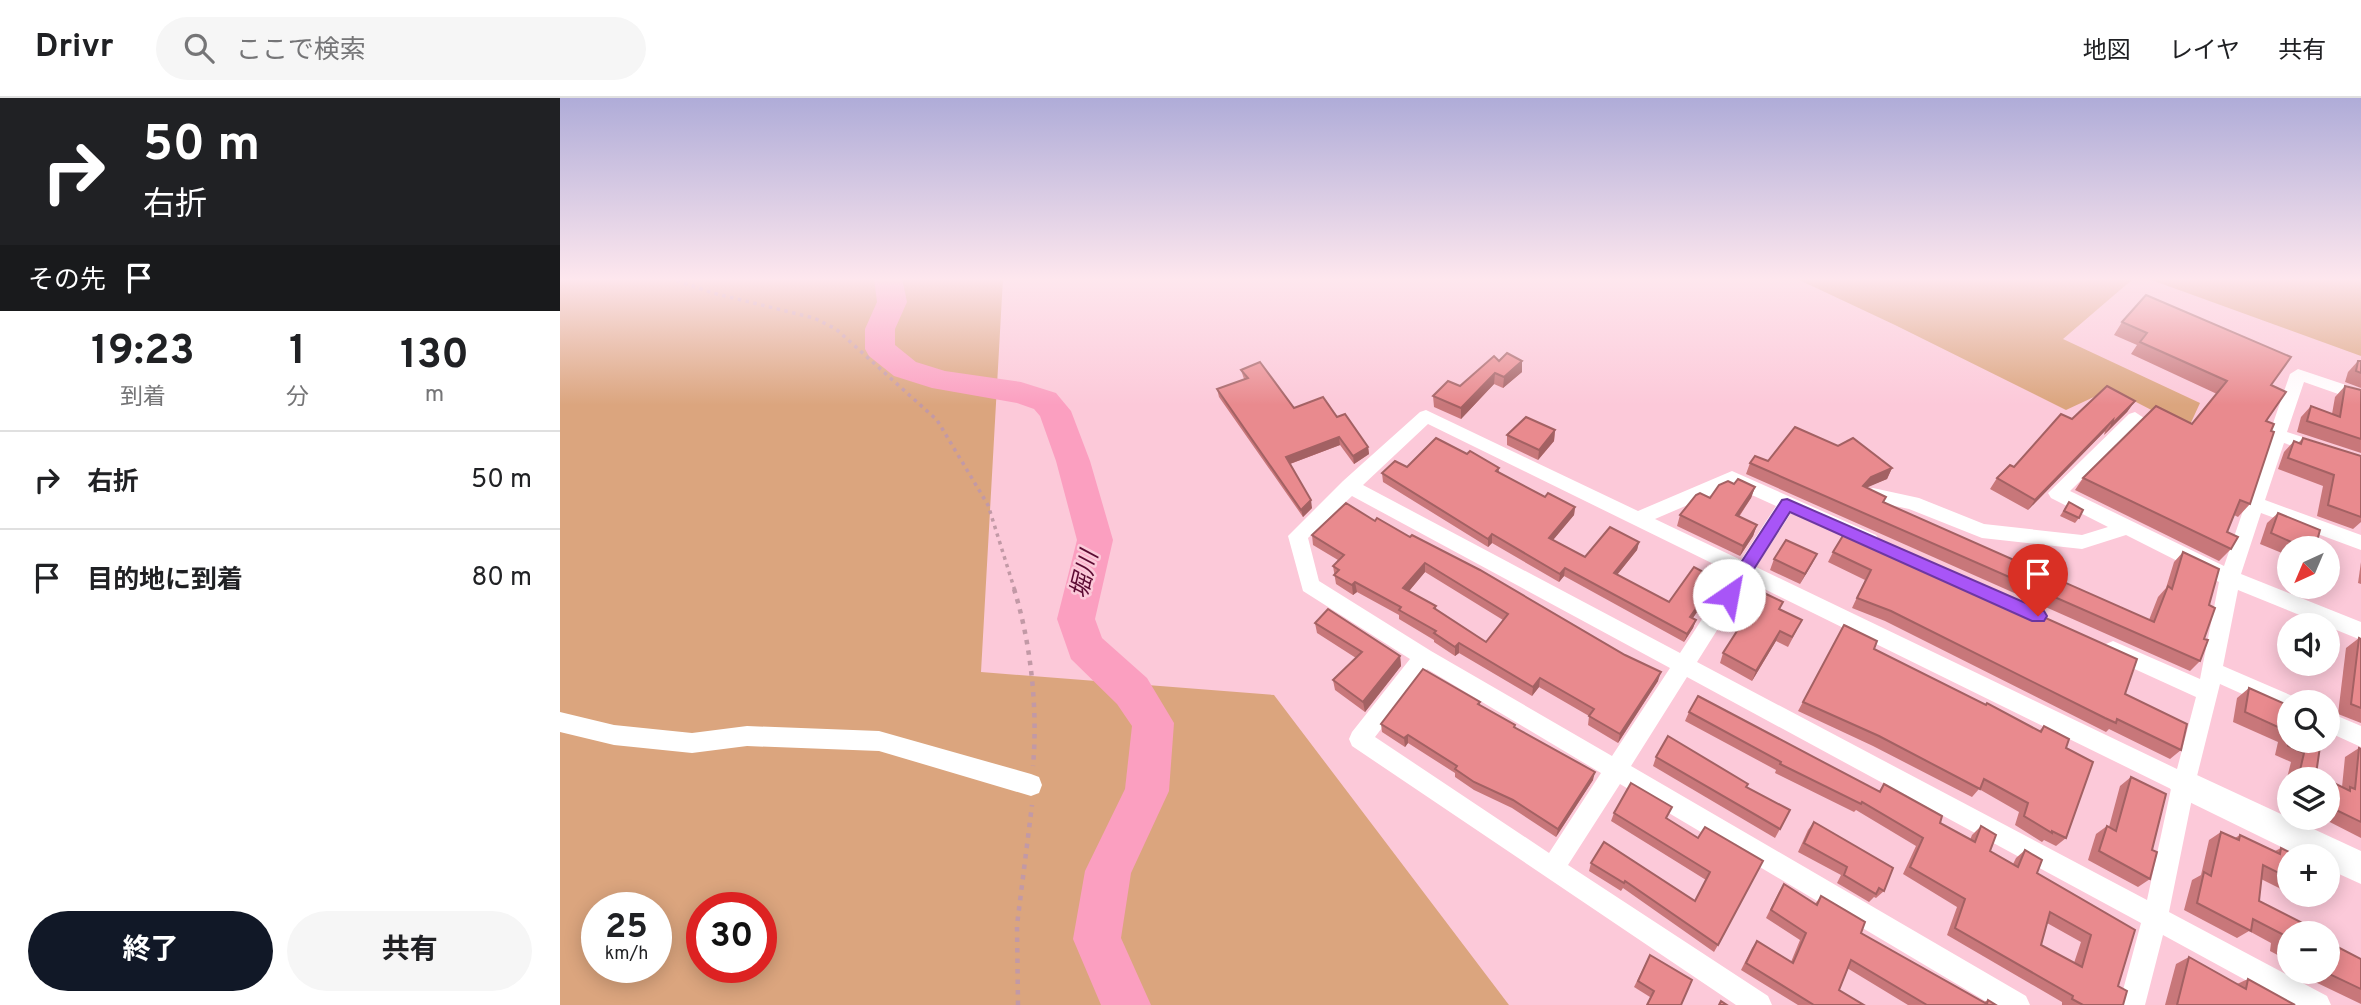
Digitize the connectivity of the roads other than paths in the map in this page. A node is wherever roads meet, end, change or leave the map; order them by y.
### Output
1 (2361, 396) edge
2 (2135, 418) dead end
3 (2278, 435) junction
4 (2361, 463) edge
5 (1349, 486) junction
6 (1873, 495) edge
7 (2255, 503) junction
8 (1787, 504) junction
9 (1639, 518) junction
10 (2127, 528) junction
11 (2361, 543) edge
12 (1883, 547) edge
13 (1745, 572) junction
14 (2230, 578) junction
15 (2361, 632) edge
16 (2095, 642) edge
17 (1424, 657) junction
18 (1683, 664) junction
19 (2210, 682) junction
20 (2277, 702) edge
21 (560, 722) edge
22 (2340, 727) edge
23 (2361, 737) edge
24 (1616, 770) junction
25 (2184, 784) junction
26 (1031, 785) road end
27 (2361, 868) edge
28 (1552, 869) junction
29 (2155, 918) junction
30 (1759, 1005) edge
31 (2017, 1005) edge
32 (2132, 1005) edge
33 (2318, 1005) edge

1 - 3 street
2 - 10 street
3 - 4 street
3 - 7 street
5 - 9 street
5 - 17 street
5 - 18 street
6 - 10 street
7 - 11 street
7 - 14 street
8 - 9 street
8 - 12 street
8 - 13 street
9 - 13 street
10 - 14 street
13 - 18 street
13 - 25 street
14 - 15 street
14 - 19 street
16 - 19 street
17 - 24 street
17 - 28 street
18 - 24 street
18 - 29 street
19 - 20 street
19 - 25 street
21 - 26 street
22 - 23 street
24 - 28 street
24 - 31 street
25 - 27 street
25 - 29 street
28 - 30 street
29 - 32 street
29 - 33 street

